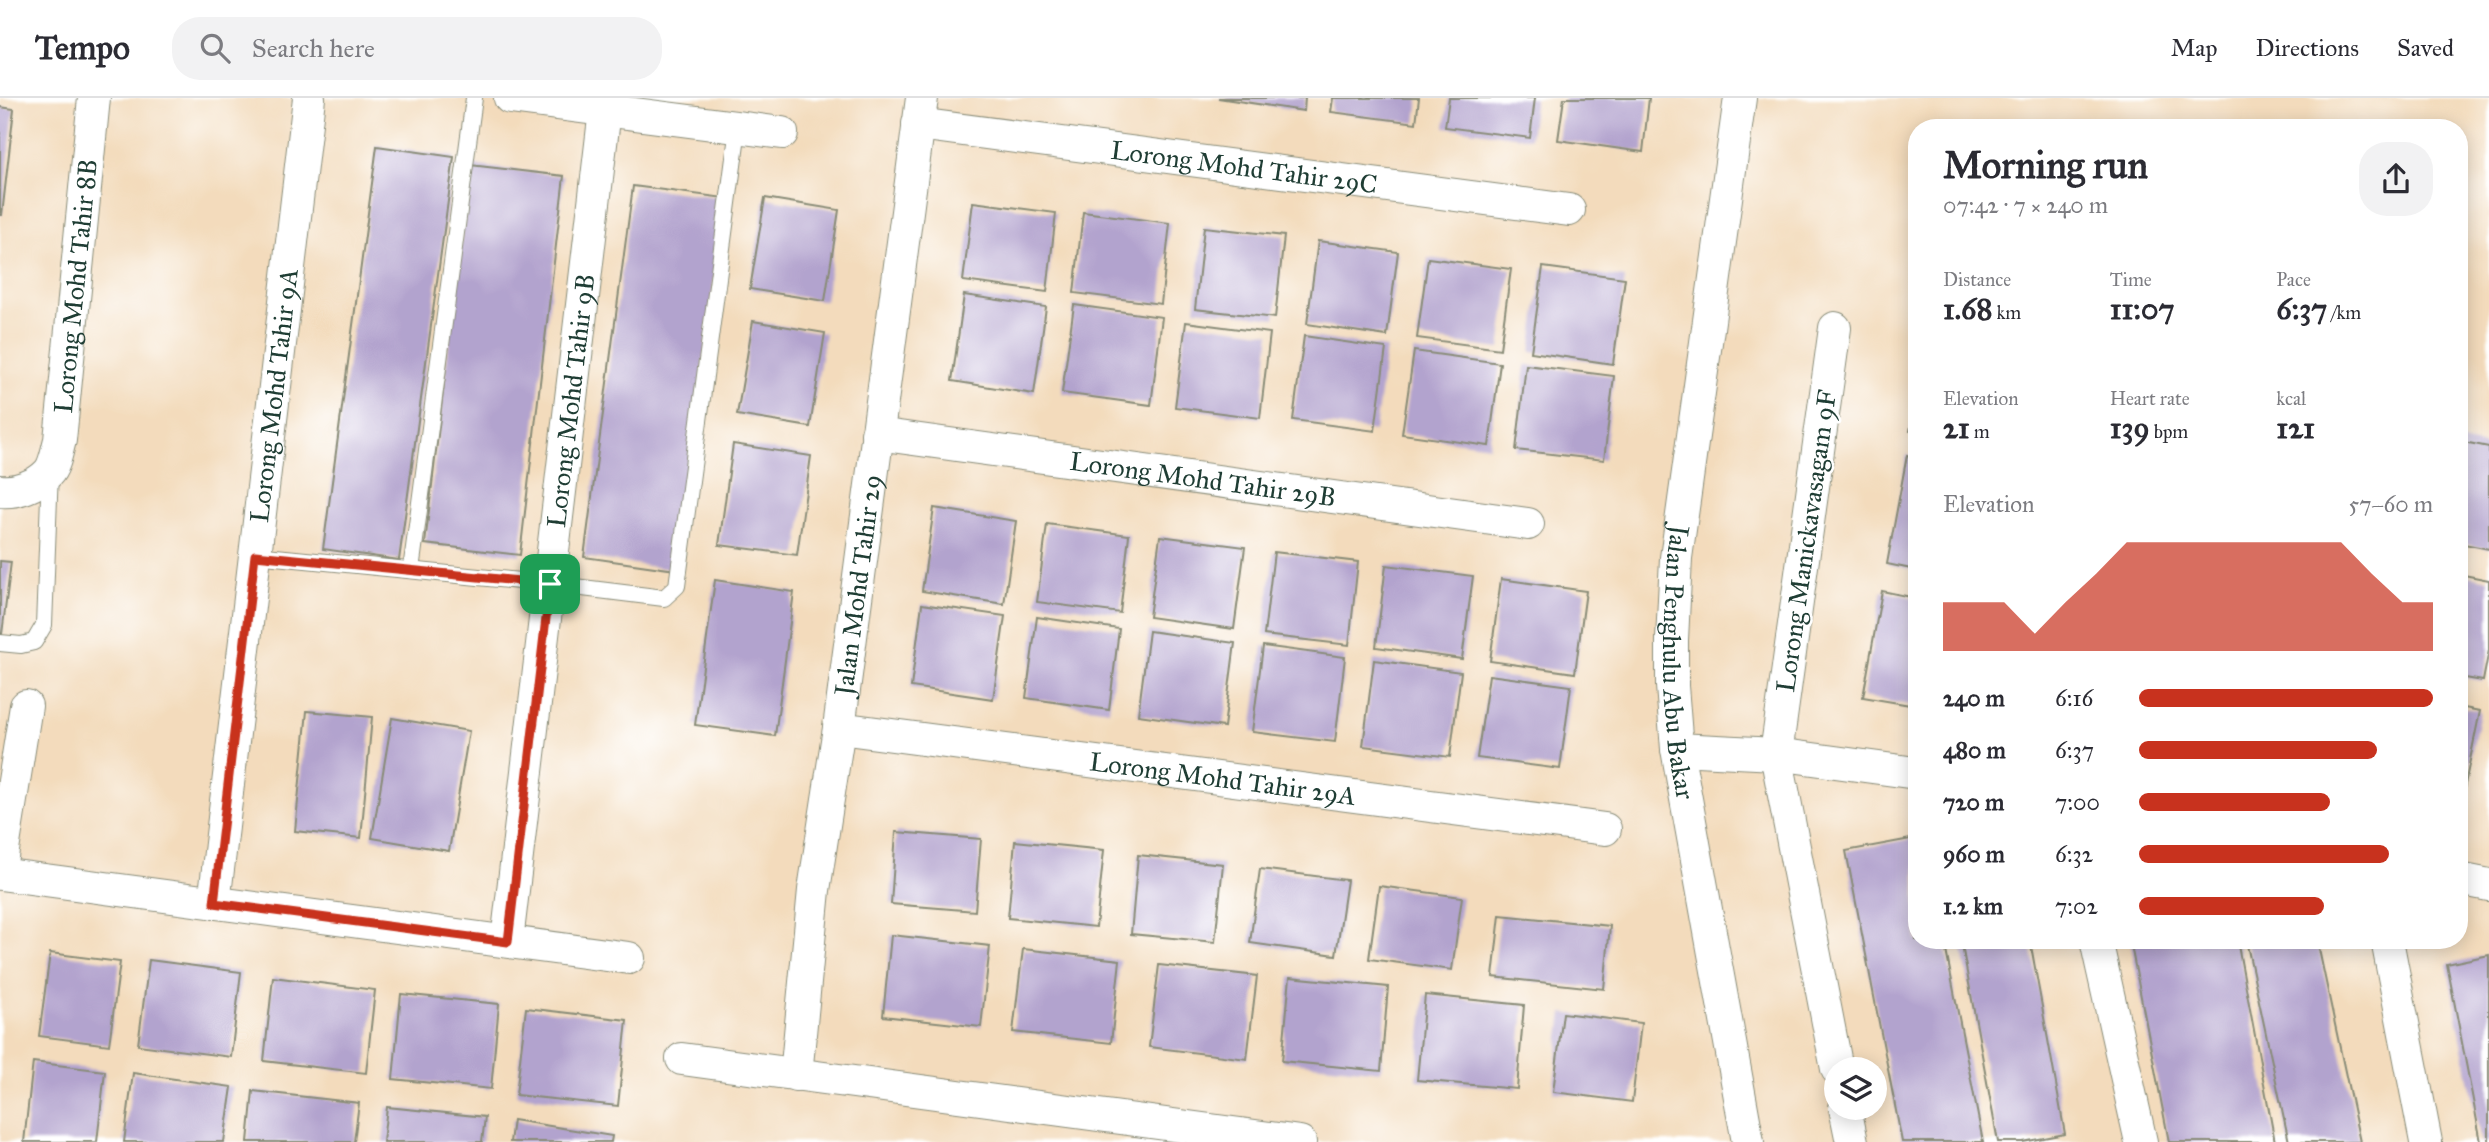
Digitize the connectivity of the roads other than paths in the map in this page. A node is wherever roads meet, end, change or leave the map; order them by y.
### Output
1 (94, 98) edge
2 (309, 98) edge
3 (474, 98) edge
4 (510, 98) edge
5 (1740, 98) edge
6 (605, 110) junction
7 (920, 111) edge
8 (738, 128) junction
9 (782, 133) dead end
10 (1569, 210) dead end
11 (1835, 328) dead end
12 (877, 434) junction
13 (50, 472) junction
14 (0, 491) edge
15 (1528, 524) dead end
16 (255, 555) junction
17 (411, 570) junction
18 (550, 584) junction
19 (0, 643) edge
20 (26, 706) dead end
21 (839, 728) junction
22 (1677, 749) junction
23 (1776, 754) junction
24 (1908, 772) edge
25 (1605, 829) dead end
26 (0, 872) edge
27 (2468, 881) edge
28 (2489, 885) edge
29 (214, 903) junction
30 (508, 942) junction
31 (2098, 949) edge
32 (2389, 949) edge
33 (629, 958) dead end
34 (1836, 1057) edge
35 (682, 1059) dead end
36 (796, 1074) junction
37 (1847, 1120) edge
38 (1300, 1142) edge
39 (1748, 1142) edge
40 (1852, 1142) edge
41 (2141, 1142) edge
42 (2426, 1142) edge

1 - 13 street, Lorong Mohd Tahir 8B
2 - 16 street, Lorong Mohd Tahir 9A
3 - 17 lane
4 - 6 street
5 - 22 street, Jalan Penghulu Abu Bakar
6 - 8 street
6 - 18 street, Lorong Mohd Tahir 9B
7 - 10 street, Lorong Mohd Tahir 29C
7 - 12 street, Jalan Mohd Tahir 29
8 - 9 street
8 - 18 lane
11 - 23 street, Lorong Manickavasagam 9F
12 - 15 street, Lorong Mohd Tahir 29B
12 - 21 street, Jalan Mohd Tahir 29
13 - 14 street
13 - 19 lane
16 - 17 lane
16 - 29 street, Lorong Mohd Tahir 9A
17 - 18 lane
18 - 30 street, Lorong Mohd Tahir 9B
20 - 26 street
21 - 25 street, Lorong Mohd Tahir 29A
21 - 36 street, Jalan Mohd Tahir 29
22 - 23 street
22 - 39 street, Jalan Penghulu Abu Bakar
23 - 24 street
23 - 34 street, Lorong Manickavasagam 9F
26 - 29 street
27 - 28 street
29 - 30 street
30 - 33 street
31 - 41 street
32 - 42 street
35 - 36 street
36 - 38 street
37 - 40 street

